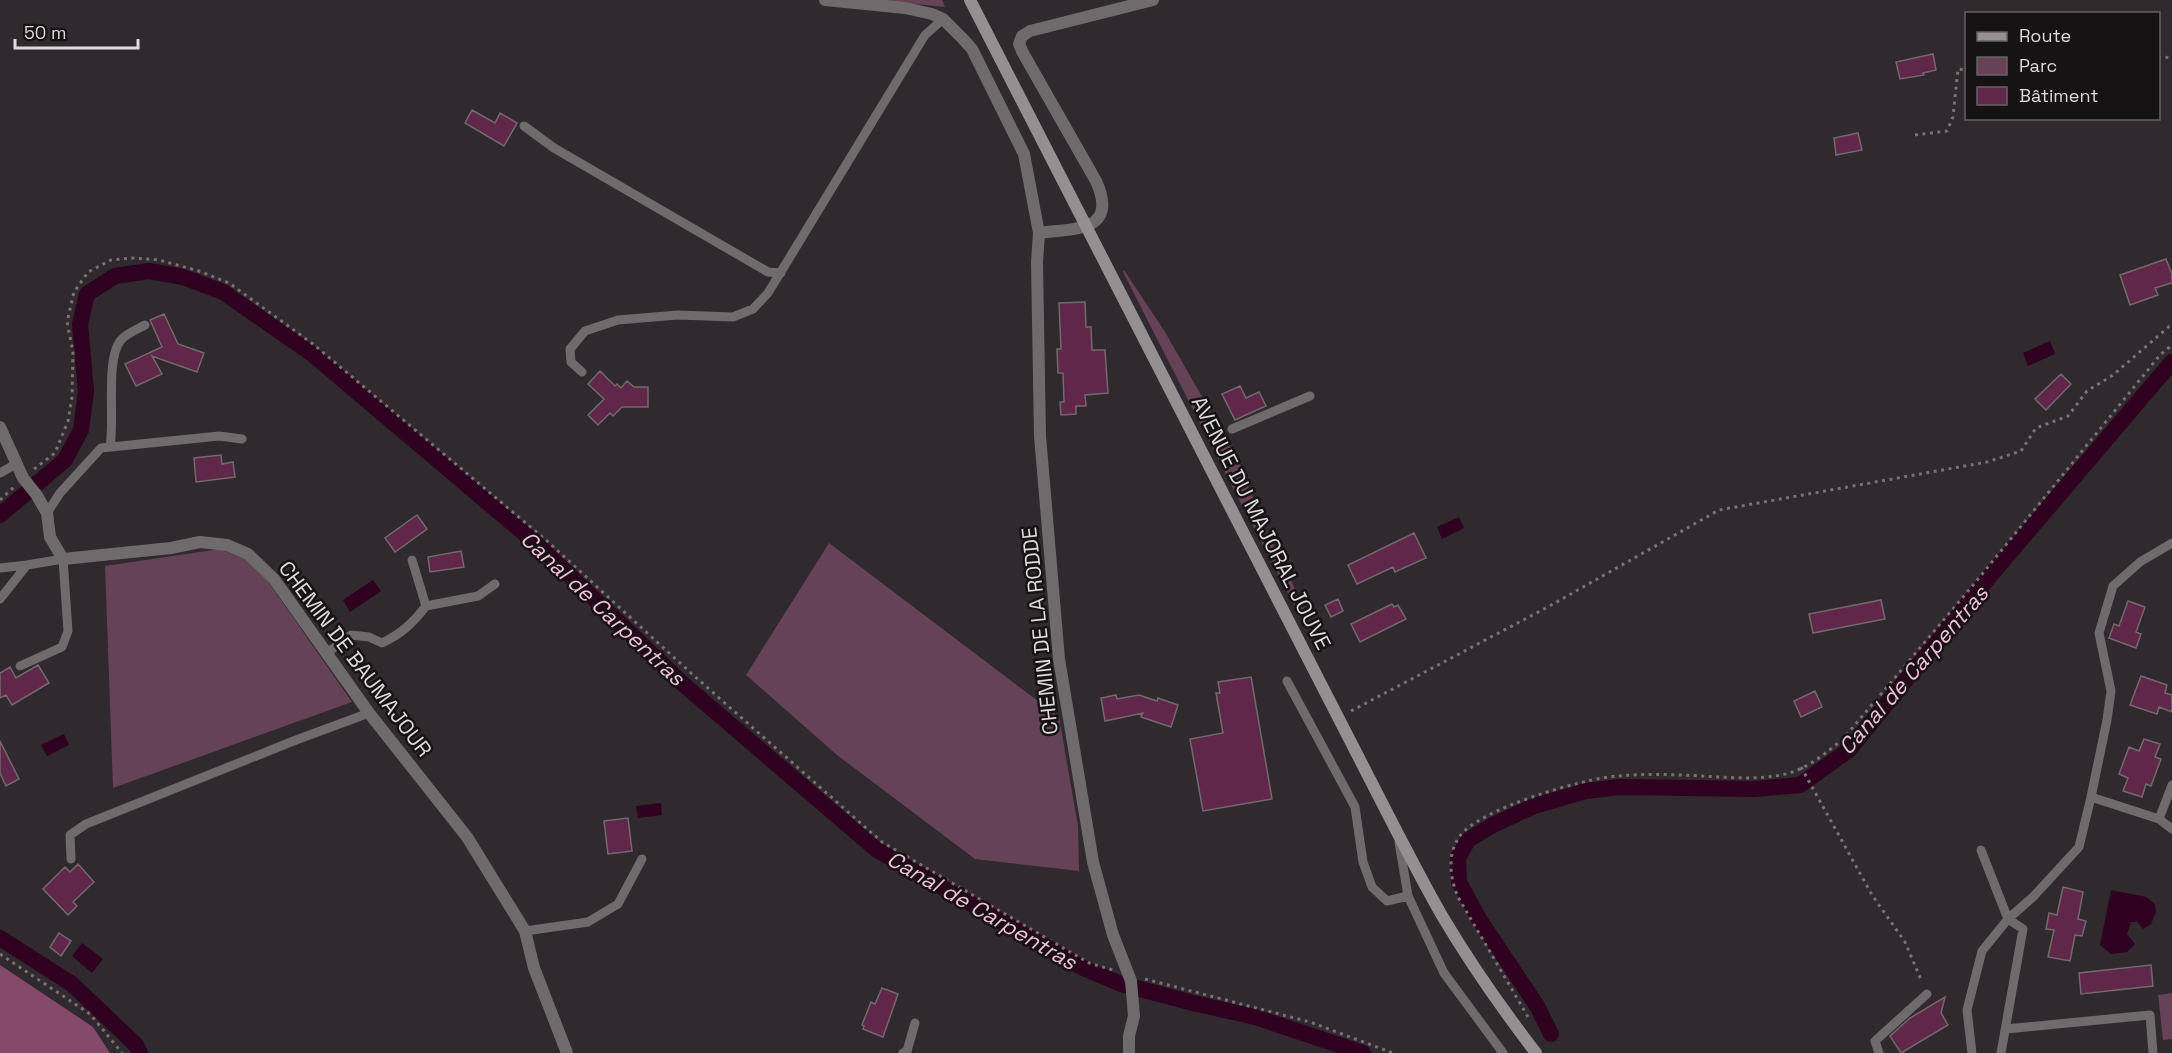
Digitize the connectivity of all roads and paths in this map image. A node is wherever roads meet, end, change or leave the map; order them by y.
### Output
1 (825, 0) edge
2 (970, 0) edge
3 (1152, 0) edge
4 (943, 19) junction
5 (1965, 70) edge
6 (524, 126) dead end
7 (1915, 135) dead end
8 (1086, 226) junction
9 (1039, 233) junction
10 (781, 273) junction
11 (146, 324) dead end
12 (2172, 324) edge
13 (2172, 345) edge
14 (582, 372) dead end
15 (1310, 396) dead end
16 (0, 427) edge
17 (1232, 429) dead end
18 (242, 439) dead end
19 (110, 447) junction
20 (16, 464) junction
21 (0, 473) edge
22 (24, 480) junction
23 (0, 500) edge
24 (47, 513) junction
25 (2172, 543) edge
26 (63, 559) junction
27 (412, 560) dead end
28 (27, 565) junction
29 (0, 568) edge
30 (495, 584) dead end
31 (0, 599) edge
32 (426, 606) junction
33 (327, 653) junction
34 (20, 666) dead end
35 (1287, 681) dead end
36 (369, 713) junction
37 (1338, 717) junction
38 (1801, 767) junction
39 (2172, 785) edge
40 (2091, 797) junction
41 (2159, 819) junction
42 (2172, 829) edge
43 (1398, 834) junction
44 (1981, 850) dead end
45 (71, 859) dead end
46 (642, 859) dead end
47 (1408, 896) junction
48 (2008, 920) junction
49 (525, 931) junction
50 (0, 954) edge
51 (1131, 978) junction
52 (1927, 994) joint
53 (1529, 1020) dead end
54 (915, 1023) dead end
55 (2006, 1029) junction
56 (122, 1053) edge
57 (567, 1053) edge
58 (903, 1053) edge
59 (1130, 1053) edge
60 (1393, 1053) edge
61 (1503, 1053) edge
62 (1536, 1053) edge
63 (1879, 1053) edge
64 (1972, 1053) edge
65 (2001, 1053) edge
66 (2153, 1053) edge

1 - 4 street
2 - 8 main road, AVENUE DU MAJORAL JOUVE
3 - 8 street
4 - 9 street, CHEMIN DE LA RODDE
4 - 10 lane
5 - 7 path
6 - 10 lane
8 - 9 street
8 - 37 main road, AVENUE DU MAJORAL JOUVE
9 - 51 street, CHEMIN DE LA RODDE
10 - 14 lane
11 - 19 lane
12 - 37 path
13 - 38 path
15 - 17 lane
16 - 20 street
18 - 19 lane
19 - 24 lane
20 - 21 lane
20 - 22 street
22 - 23 path
22 - 24 street
22 - 51 path
24 - 26 street
25 - 40 lane
26 - 28 lane
26 - 33 street, CHEMIN DE BAUMAJOUR
26 - 34 lane
27 - 32 lane
28 - 29 lane
28 - 31 lane
30 - 32 lane
32 - 33 lane
33 - 36 street, CHEMIN DE BAUMAJOUR
35 - 47 lane
36 - 45 lane
36 - 49 street, CHEMIN DE BAUMAJOUR
37 - 43 main road, AVENUE DU MAJORAL JOUVE
38 - 52 path
38 - 53 path
39 - 41 lane
40 - 41 lane
40 - 48 lane
41 - 42 lane
43 - 47 lane
43 - 62 main road, AVENUE DU MAJORAL JOUVE
44 - 48 lane
46 - 49 lane
47 - 61 lane
48 - 55 lane
48 - 64 lane
49 - 57 street, CHEMIN DE BAUMAJOUR
50 - 56 path
51 - 59 street, CHEMIN DE LA RODDE
51 - 60 path
52 - 63 lane
54 - 58 lane
55 - 65 lane
55 - 66 lane

